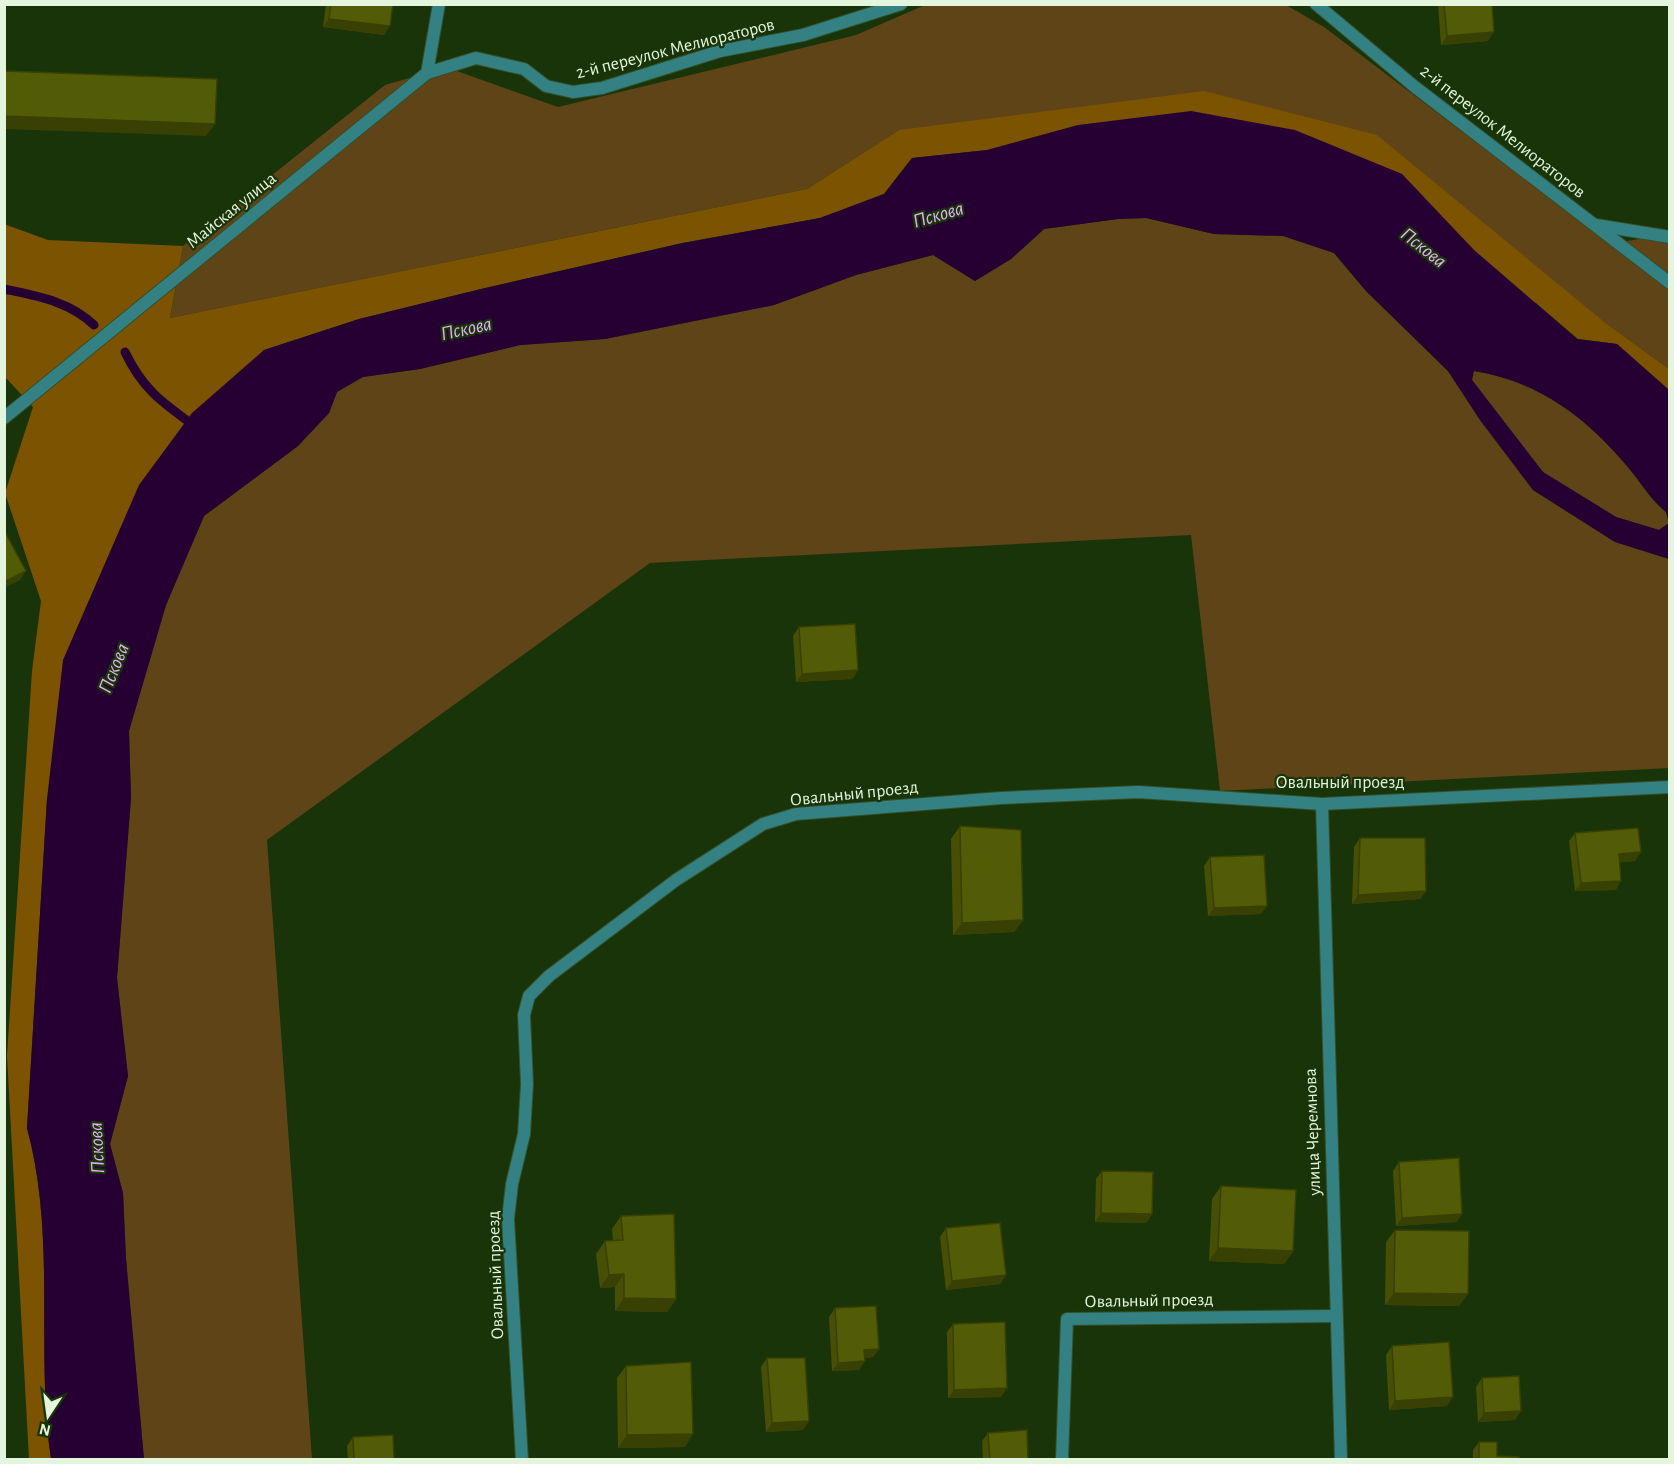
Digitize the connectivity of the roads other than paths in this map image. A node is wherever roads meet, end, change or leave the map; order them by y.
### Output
1 (901, 4) edge
2 (1316, 4) edge
3 (437, 5) edge
4 (427, 73) junction
5 (1596, 225) junction
6 (1670, 237) edge
7 (1670, 283) edge
8 (4, 418) edge
9 (1670, 787) edge
10 (1322, 804) junction
11 (1335, 1316) junction
12 (522, 1460) edge
13 (1062, 1460) edge
14 (1341, 1460) edge

1 - 4 street, 2-й переулок Мелиораторов
2 - 5 street, 2-й переулок Мелиораторов
3 - 4 street
4 - 8 street, Майская улица
5 - 6 street
5 - 7 street, 2-й переулок Мелиораторов
9 - 10 street, Овальный проезд
10 - 11 street, улица Черемнова
10 - 12 street, Овальный проезд
11 - 13 street, Овальный проезд
11 - 14 street, улица Черемнова

